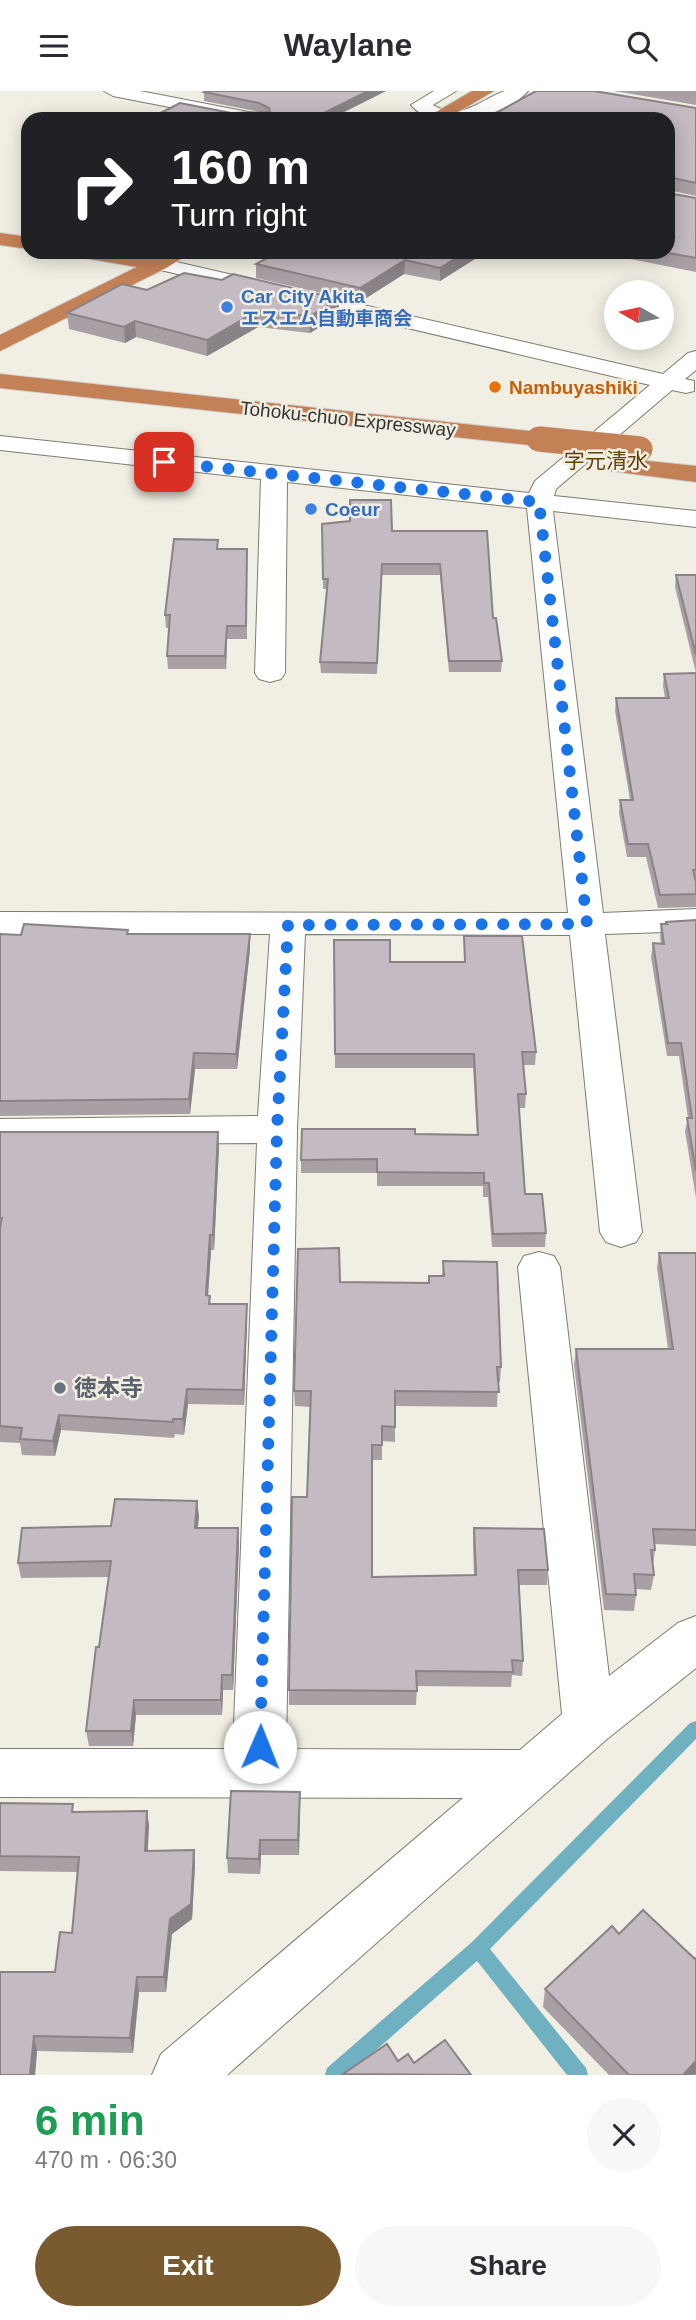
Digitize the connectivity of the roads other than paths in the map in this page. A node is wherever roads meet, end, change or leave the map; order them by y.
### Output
1 (113, 91) edge
2 (447, 91) edge
3 (485, 91) edge
4 (519, 91) edge
5 (221, 112) edge
6 (428, 112) edge
7 (446, 112) edge
8 (480, 112) edge
9 (0, 239) edge
10 (21, 242) edge
11 (128, 259) edge
12 (169, 259) edge
13 (159, 264) junction
14 (0, 344) edge
15 (696, 358) edge
16 (0, 381) edge
17 (666, 381) junction
18 (696, 388) edge
19 (0, 401) edge
20 (0, 443) edge
21 (530, 448) junction
22 (696, 455) edge
23 (274, 474) junction
24 (696, 474) edge
25 (539, 502) junction
26 (696, 519) edge
27 (270, 673) dead end
28 (696, 920) edge
29 (0, 923) edge
30 (587, 924) junction
31 (288, 925) junction
32 (277, 1129) junction
33 (0, 1132) edge
34 (621, 1232) dead end
35 (539, 1266) dead end
36 (696, 1638) edge
37 (589, 1723) junction
38 (0, 1773) edge
39 (259, 1774) junction
40 (532, 1774) junction
41 (182, 2075) edge

1 - 5 street
2 - 6 street
3 - 7 highway
4 - 8 street
9 - 10 highway
11 - 13 highway
12 - 13 highway
13 - 14 highway
13 - 17 street
15 - 17 street
16 - 21 highway, Tohoku-chuo Expressway
17 - 18 street
17 - 25 street
19 - 21 highway, Tohoku-chuo Expressway
20 - 23 street
21 - 22 highway, Tohoku-chuo Expressway, bridge
21 - 24 highway, Tohoku-chuo Expressway
23 - 25 street
23 - 27 street
25 - 26 street
25 - 30 street
28 - 30 street
29 - 31 street
30 - 31 street
30 - 34 street
31 - 32 street
32 - 33 street
32 - 39 street
35 - 37 street
36 - 37 street
37 - 40 street
38 - 39 street
39 - 40 street
40 - 41 street

